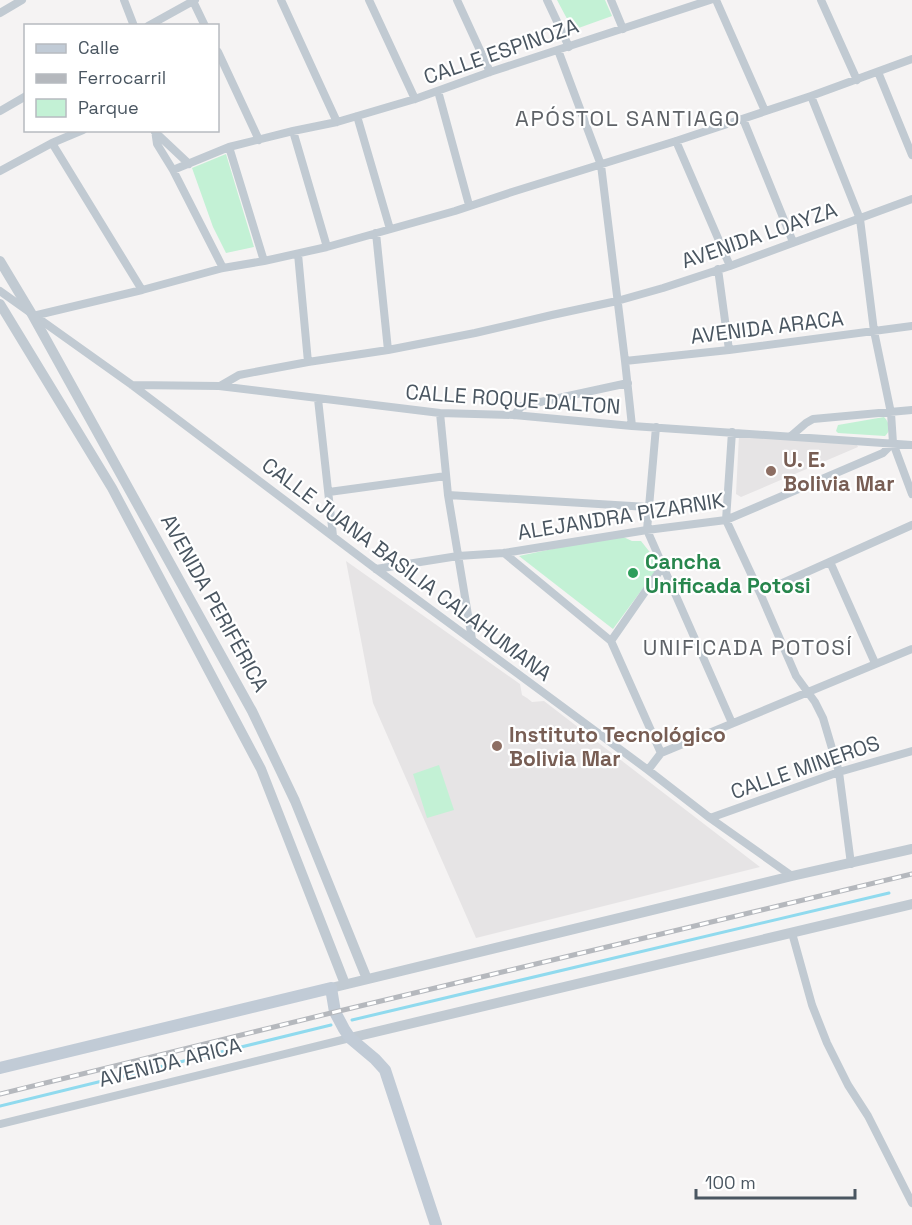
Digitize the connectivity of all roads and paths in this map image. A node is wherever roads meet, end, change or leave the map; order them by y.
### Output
1 (22, 0) edge
2 (124, 0) edge
3 (194, 0) edge
4 (281, 0) edge
5 (369, 0) edge
6 (457, 0) edge
7 (547, 0) edge
8 (611, 0) edge
9 (710, 0) edge
10 (716, 0) edge
11 (821, 0) edge
12 (694, 2) edge
13 (0, 13) edge
14 (133, 24) edge
15 (152, 24) edge
16 (204, 24) edge
17 (623, 29) junction
18 (569, 47) junction
19 (558, 50) junction
20 (219, 54) edge
21 (912, 59) edge
22 (490, 72) junction
23 (878, 72) junction
24 (857, 80) junction
25 (438, 91) junction
26 (811, 96) junction
27 (24, 97) edge
28 (415, 99) junction
29 (0, 111) edge
30 (765, 111) junction
31 (357, 116) junction
32 (743, 118) junction
33 (337, 122) junction
34 (293, 131) junction
35 (78, 132) edge
36 (155, 132) edge
37 (156, 132) edge
38 (259, 140) junction
39 (676, 141) junction
40 (52, 143) junction
41 (229, 147) junction
42 (912, 156) edge
43 (189, 164) junction
44 (601, 165) junction
45 (173, 170) junction
46 (0, 171) edge
47 (912, 199) edge
48 (469, 205) junction
49 (860, 219) junction
50 (390, 229) junction
51 (376, 233) junction
52 (793, 242) junction
53 (327, 247) junction
54 (298, 254) junction
55 (0, 261) edge
56 (264, 261) junction
57 (730, 266) junction
58 (223, 268) junction
59 (718, 269) junction
60 (142, 290) junction
61 (0, 291) edge
62 (617, 301) junction
63 (0, 304) edge
64 (33, 316) junction
65 (912, 326) edge
66 (874, 331) junction
67 (388, 350) junction
68 (729, 350) junction
69 (625, 361) junction
70 (308, 362) junction
71 (628, 383) junction
72 (132, 385) junction
73 (219, 386) junction
74 (318, 399) junction
75 (912, 410) edge
76 (440, 413) junction
77 (891, 413) junction
78 (514, 415) junction
79 (632, 426) junction
80 (656, 427) junction
81 (732, 432) junction
82 (791, 436) junction
83 (892, 443) junction
84 (912, 445) edge
85 (446, 476) junction
86 (329, 492) junction
87 (912, 494) edge
88 (448, 495) junction
89 (648, 507) junction
90 (726, 520) junction
91 (912, 525) edge
92 (647, 530) junction
93 (333, 536) junction
94 (504, 553) junction
95 (458, 556) junction
96 (830, 562) junction
97 (663, 566) junction
98 (376, 568) junction
99 (760, 592) junction
100 (472, 639) junction
101 (611, 640) junction
102 (912, 648) edge
103 (874, 663) junction
104 (808, 693) junction
105 (732, 723) junction
106 (912, 751) edge
107 (661, 753) junction
108 (648, 770) junction
109 (839, 772) junction
110 (710, 818) junction
111 (912, 849) edge
112 (851, 864) junction
113 (792, 876) junction
114 (912, 904) edge
115 (792, 933) junction
116 (367, 979) junction
117 (345, 984) junction
118 (331, 988) junction
119 (350, 1038) junction
120 (0, 1068) edge
121 (0, 1124) edge
122 (912, 1203) edge
123 (436, 1225) edge

1 - 13 street
2 - 14 street
3 - 15 street
3 - 16 street
4 - 33 street
5 - 28 street
6 - 22 street
7 - 18 street
8 - 17 street
9 - 12 street, CALLE ESPINOZA
10 - 30 street
11 - 24 street
12 - 17 street, CALLE ESPINOZA
17 - 18 street, CALLE ESPINOZA
18 - 19 street, CALLE ESPINOZA
19 - 22 street, CALLE ESPINOZA
19 - 44 street
20 - 38 street
21 - 23 street
22 - 25 street, CALLE ESPINOZA
23 - 24 street
23 - 42 street
24 - 26 street
25 - 28 street, CALLE ESPINOZA
25 - 48 street
26 - 30 street
26 - 49 street
27 - 29 street
28 - 31 street, CALLE ESPINOZA
30 - 32 street
31 - 33 street, CALLE ESPINOZA
31 - 50 street
32 - 39 street
32 - 52 street
33 - 34 street, CALLE ESPINOZA
34 - 38 street, CALLE ESPINOZA
34 - 53 street
35 - 40 street
36 - 45 street
37 - 43 street
38 - 41 street, CALLE ESPINOZA
39 - 44 street
39 - 57 street
40 - 46 street
40 - 60 street
41 - 43 street, CALLE ESPINOZA
41 - 56 street
43 - 45 street, CALLE ESPINOZA
44 - 48 street
44 - 62 street
45 - 58 street
47 - 49 street, AVENIDA LOAYZA
48 - 50 street
49 - 52 street, AVENIDA LOAYZA
49 - 66 street
50 - 51 street
51 - 53 street
51 - 67 street
52 - 57 street, AVENIDA LOAYZA
53 - 54 street
54 - 56 street
54 - 70 street
55 - 64 street, AVENIDA PERIFÉRICA
56 - 58 street
57 - 59 street, AVENIDA LOAYZA
58 - 60 street
59 - 62 street, AVENIDA LOAYZA
59 - 68 street
60 - 64 street
61 - 64 street, CALLE JUANA BASILIA CALAHUMANA
62 - 67 street, AVENIDA LOAYZA
62 - 69 street
63 - 117 street, AVENIDA PERIFÉRICA
64 - 72 street, CALLE JUANA BASILIA CALAHUMANA
64 - 116 street, AVENIDA PERIFÉRICA
65 - 66 street, AVENIDA ARACA
66 - 68 street, AVENIDA ARACA
66 - 77 street
67 - 70 street, AVENIDA LOAYZA
68 - 69 street, AVENIDA ARACA
69 - 71 street
70 - 73 street, AVENIDA LOAYZA
71 - 78 street
71 - 79 street
72 - 73 street, CALLE ROQUE DALTON
72 - 93 street, CALLE JUANA BASILIA CALAHUMANA
73 - 74 street, CALLE ROQUE DALTON
74 - 76 street, CALLE ROQUE DALTON
74 - 86 street
75 - 77 street
76 - 78 street, CALLE ROQUE DALTON
76 - 85 street
77 - 82 street
77 - 83 street
78 - 79 street, CALLE ROQUE DALTON
79 - 80 street, CALLE ROQUE DALTON
80 - 81 street, CALLE ROQUE DALTON
80 - 89 street
81 - 82 street, CALLE ROQUE DALTON
81 - 90 street
82 - 83 street, CALLE ROQUE DALTON
83 - 84 street, CALLE ROQUE DALTON
83 - 87 street
83 - 90 street, ALEJANDRA PIZARNIK
85 - 86 street
85 - 88 street
86 - 93 street
88 - 89 street
88 - 95 street
89 - 92 street
90 - 92 street, ALEJANDRA PIZARNIK
90 - 99 street
91 - 96 street
92 - 94 street, ALEJANDRA PIZARNIK
92 - 97 street
93 - 98 street, CALLE JUANA BASILIA CALAHUMANA
94 - 95 street, ALEJANDRA PIZARNIK
94 - 101 street
95 - 98 street, ALEJANDRA PIZARNIK
95 - 100 street
96 - 99 street
96 - 103 street
97 - 101 street
97 - 105 street
98 - 100 street, CALLE JUANA BASILIA CALAHUMANA
99 - 104 street
100 - 108 street, CALLE JUANA BASILIA CALAHUMANA
101 - 107 street
102 - 103 street
103 - 104 street
104 - 105 street
104 - 109 street
105 - 107 street
106 - 109 street, CALLE MINEROS
107 - 108 street
108 - 110 street, CALLE JUANA BASILIA CALAHUMANA
109 - 110 street, CALLE MINEROS
109 - 112 street
110 - 113 street, CALLE JUANA BASILIA CALAHUMANA
111 - 112 street
112 - 113 street
113 - 116 street
114 - 115 street
115 - 119 street
115 - 122 street
116 - 117 street
117 - 118 street
118 - 119 main road
118 - 120 main road, AVENIDA ARICA
119 - 121 street, AVENIDA ARICA
119 - 123 main road

